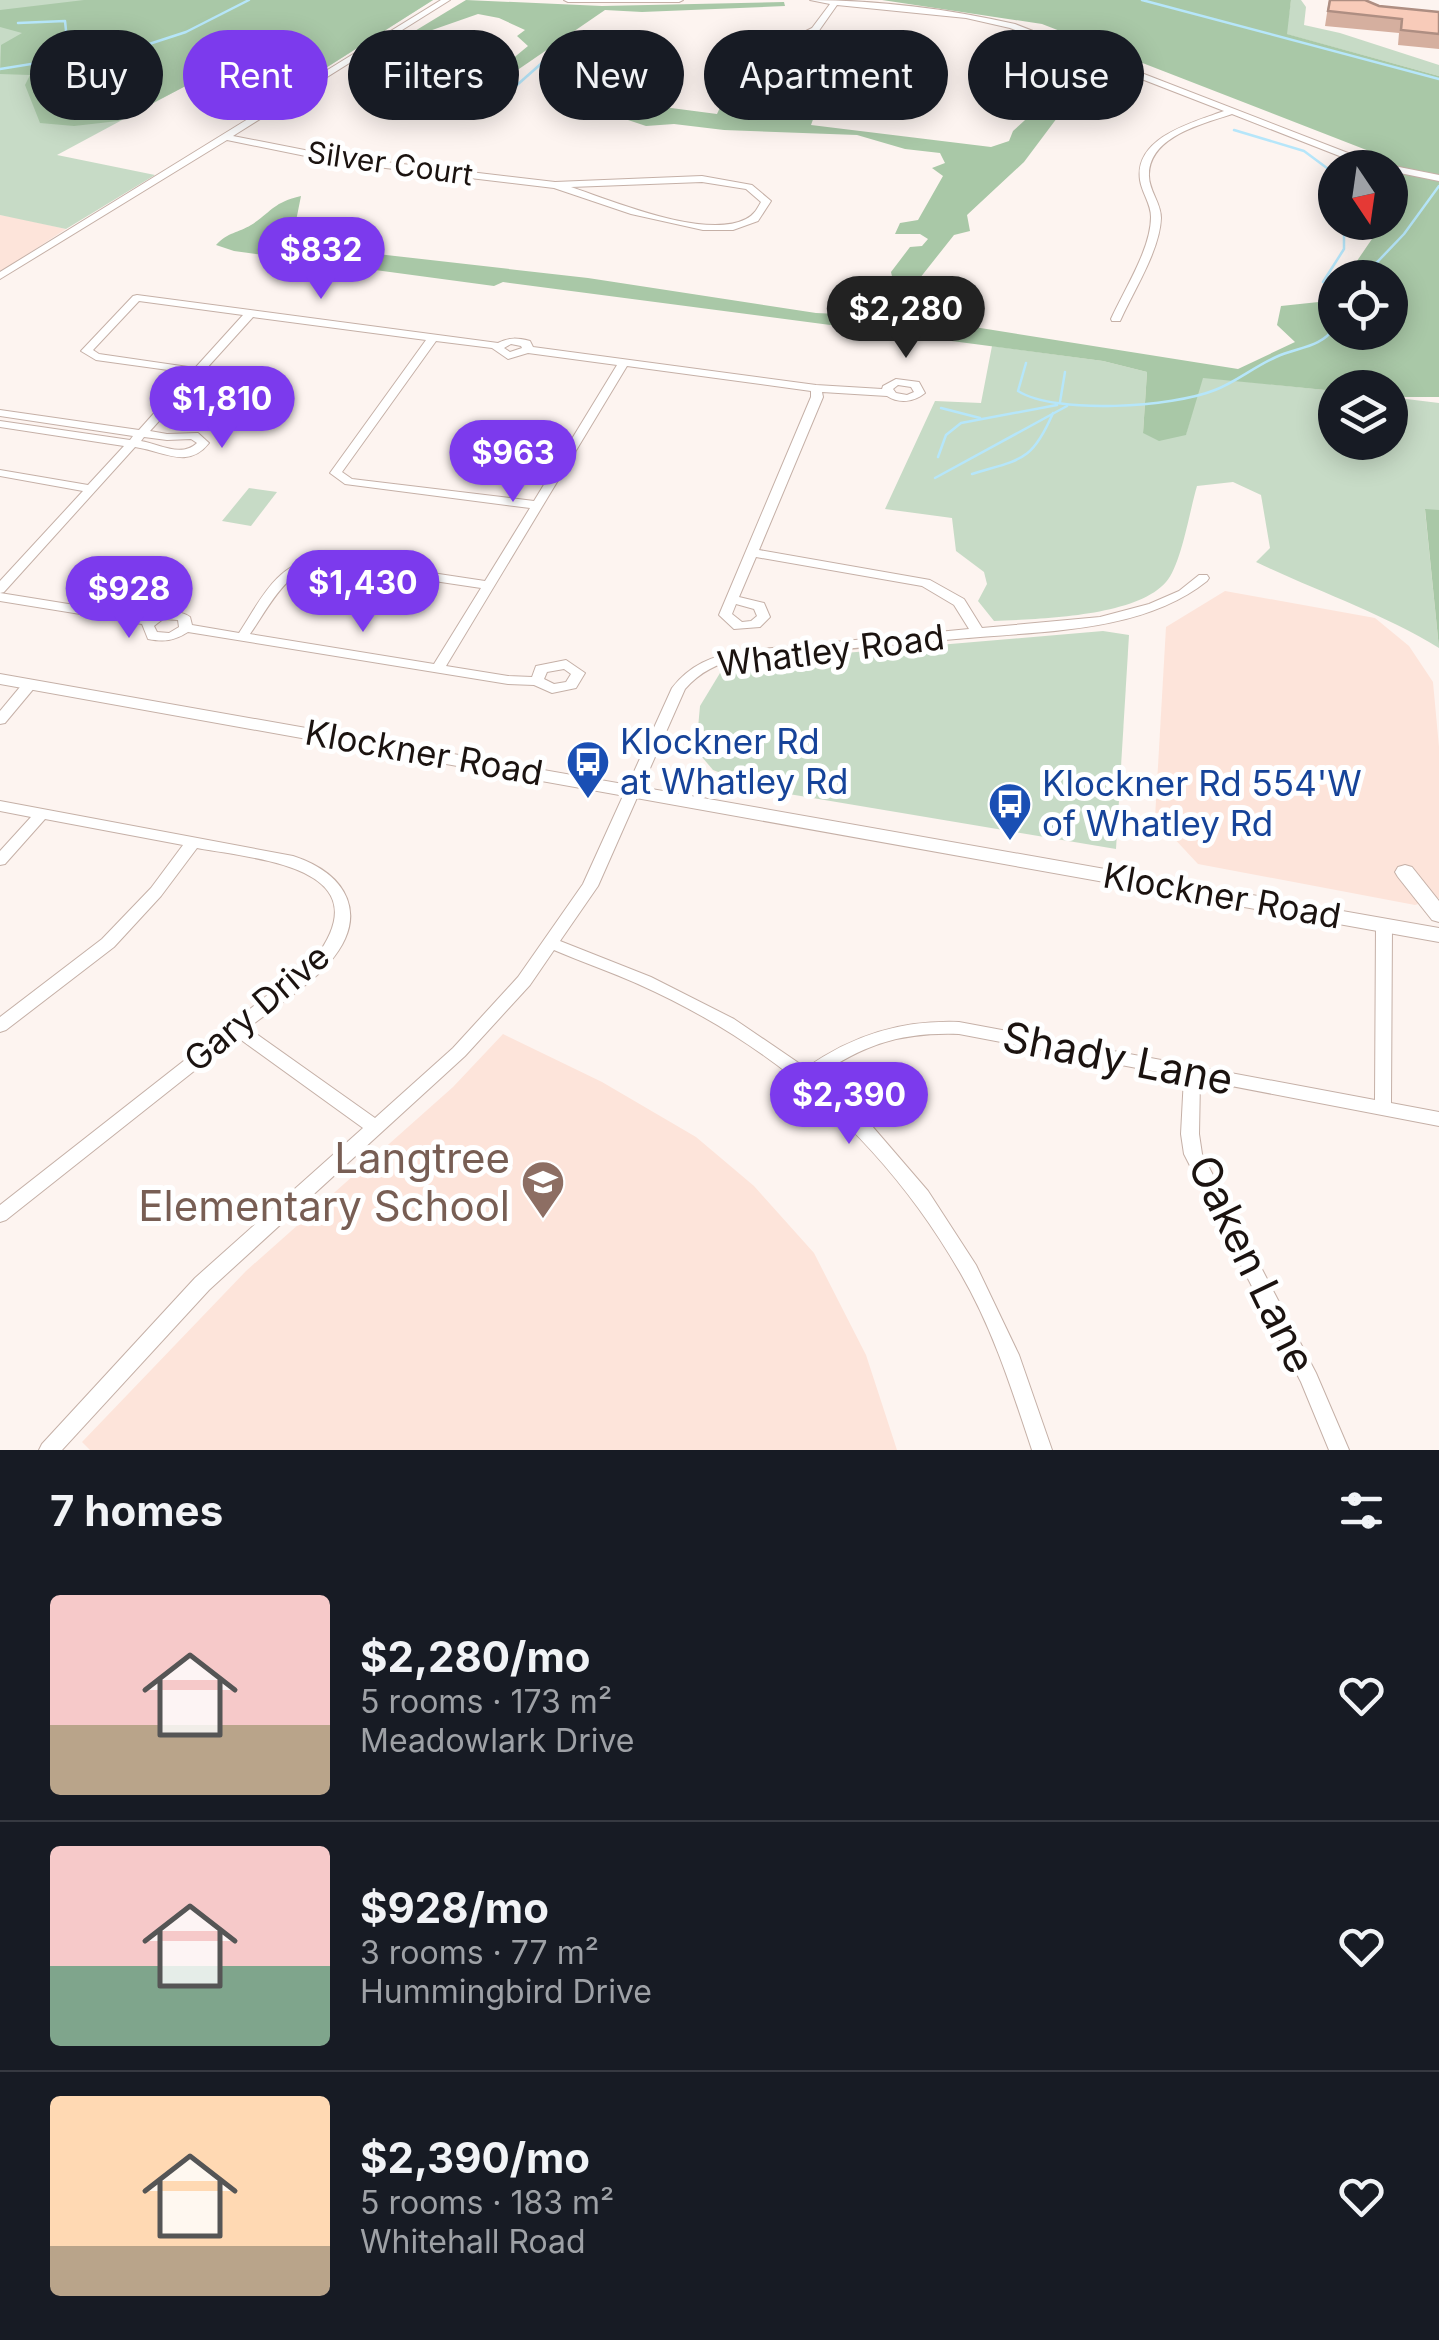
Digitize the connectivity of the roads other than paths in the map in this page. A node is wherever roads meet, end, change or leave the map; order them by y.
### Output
1 (446, 0) edge
2 (568, 0) edge
3 (679, 0) edge
4 (814, 0) edge
5 (835, 2) edge
6 (815, 30) edge
7 (1232, 111) junction
8 (227, 136) junction
9 (1339, 150) edge
10 (1408, 172) edge
11 (1439, 178) edge
12 (659, 181) junction
13 (554, 186) junction
14 (640, 213) junction
15 (0, 276) edge
16 (251, 313) junction
17 (1116, 320) dead end
18 (433, 338) junction
19 (624, 362) junction
20 (198, 371) junction
21 (816, 388) junction
22 (889, 393) dead end
23 (0, 414) edge
24 (0, 424) edge
25 (137, 439) junction
26 (0, 473) edge
27 (92, 488) junction
28 (538, 506) junction
29 (750, 552) junction
30 (1202, 578) dead end
31 (488, 585) junction
32 (0, 589) edge
33 (0, 597) edge
34 (731, 599) dead end
35 (150, 622) junction
36 (186, 628) junction
37 (978, 633) junction
38 (242, 637) junction
39 (438, 669) junction
40 (0, 678) edge
41 (537, 681) dead end
42 (30, 684) junction
43 (0, 720) edge
44 (636, 790) junction
45 (0, 806) edge
46 (42, 814) junction
47 (194, 842) junction
48 (0, 860) edge
49 (1406, 872) dead end
50 (1439, 915) edge
51 (1384, 926) junction
52 (1439, 935) edge
53 (553, 944) junction
54 (0, 1026) edge
55 (237, 1029) junction
56 (1192, 1072) junction
57 (807, 1076) junction
58 (1382, 1108) junction
59 (1439, 1120) edge
60 (375, 1126) junction
61 (0, 1215) edge
62 (48, 1450) edge
63 (1042, 1450) edge
64 (1339, 1450) edge

1 - 8 street
2 - 3 street
4 - 5 street
5 - 6 street
5 - 7 street
7 - 9 street
7 - 17 street
8 - 13 street, Silver Court
8 - 15 street
10 - 11 street
12 - 13 street, Silver Court
12 - 14 street
12 - 14 street, Silver Court
13 - 14 street, Silver Court
16 - 18 street
16 - 20 street
16 - 20 street
18 - 19 street
18 - 28 street
19 - 21 street
19 - 28 street
20 - 25 street
21 - 22 street
21 - 29 street
23 - 25 street
24 - 25 street
25 - 27 street
26 - 27 street
27 - 32 street
28 - 31 street
29 - 34 street
29 - 37 street
30 - 37 street, Whatley Road
31 - 38 street
31 - 39 street
33 - 35 street
35 - 36 street
35 - 36 street
36 - 38 street
37 - 44 street, Whatley Road
38 - 39 street
39 - 41 street
40 - 42 main road, Klockner Road
42 - 43 street
42 - 44 main road, Klockner Road
44 - 51 main road, Klockner Road
44 - 53 street, Whatley Road
45 - 46 street, Gary Drive
46 - 47 street, Gary Drive
46 - 48 street
47 - 54 street
47 - 55 street, Gary Drive
49 - 50 main road
51 - 52 main road, Klockner Road
51 - 58 street
53 - 57 street
53 - 60 street, Whatley Road
55 - 60 street
55 - 61 street, Gary Drive
56 - 57 street, Shady Lane
56 - 58 street, Shady Lane
56 - 64 street, Oaken Lane
57 - 63 street
58 - 59 street, Shady Lane
60 - 62 street, Whatley Road

